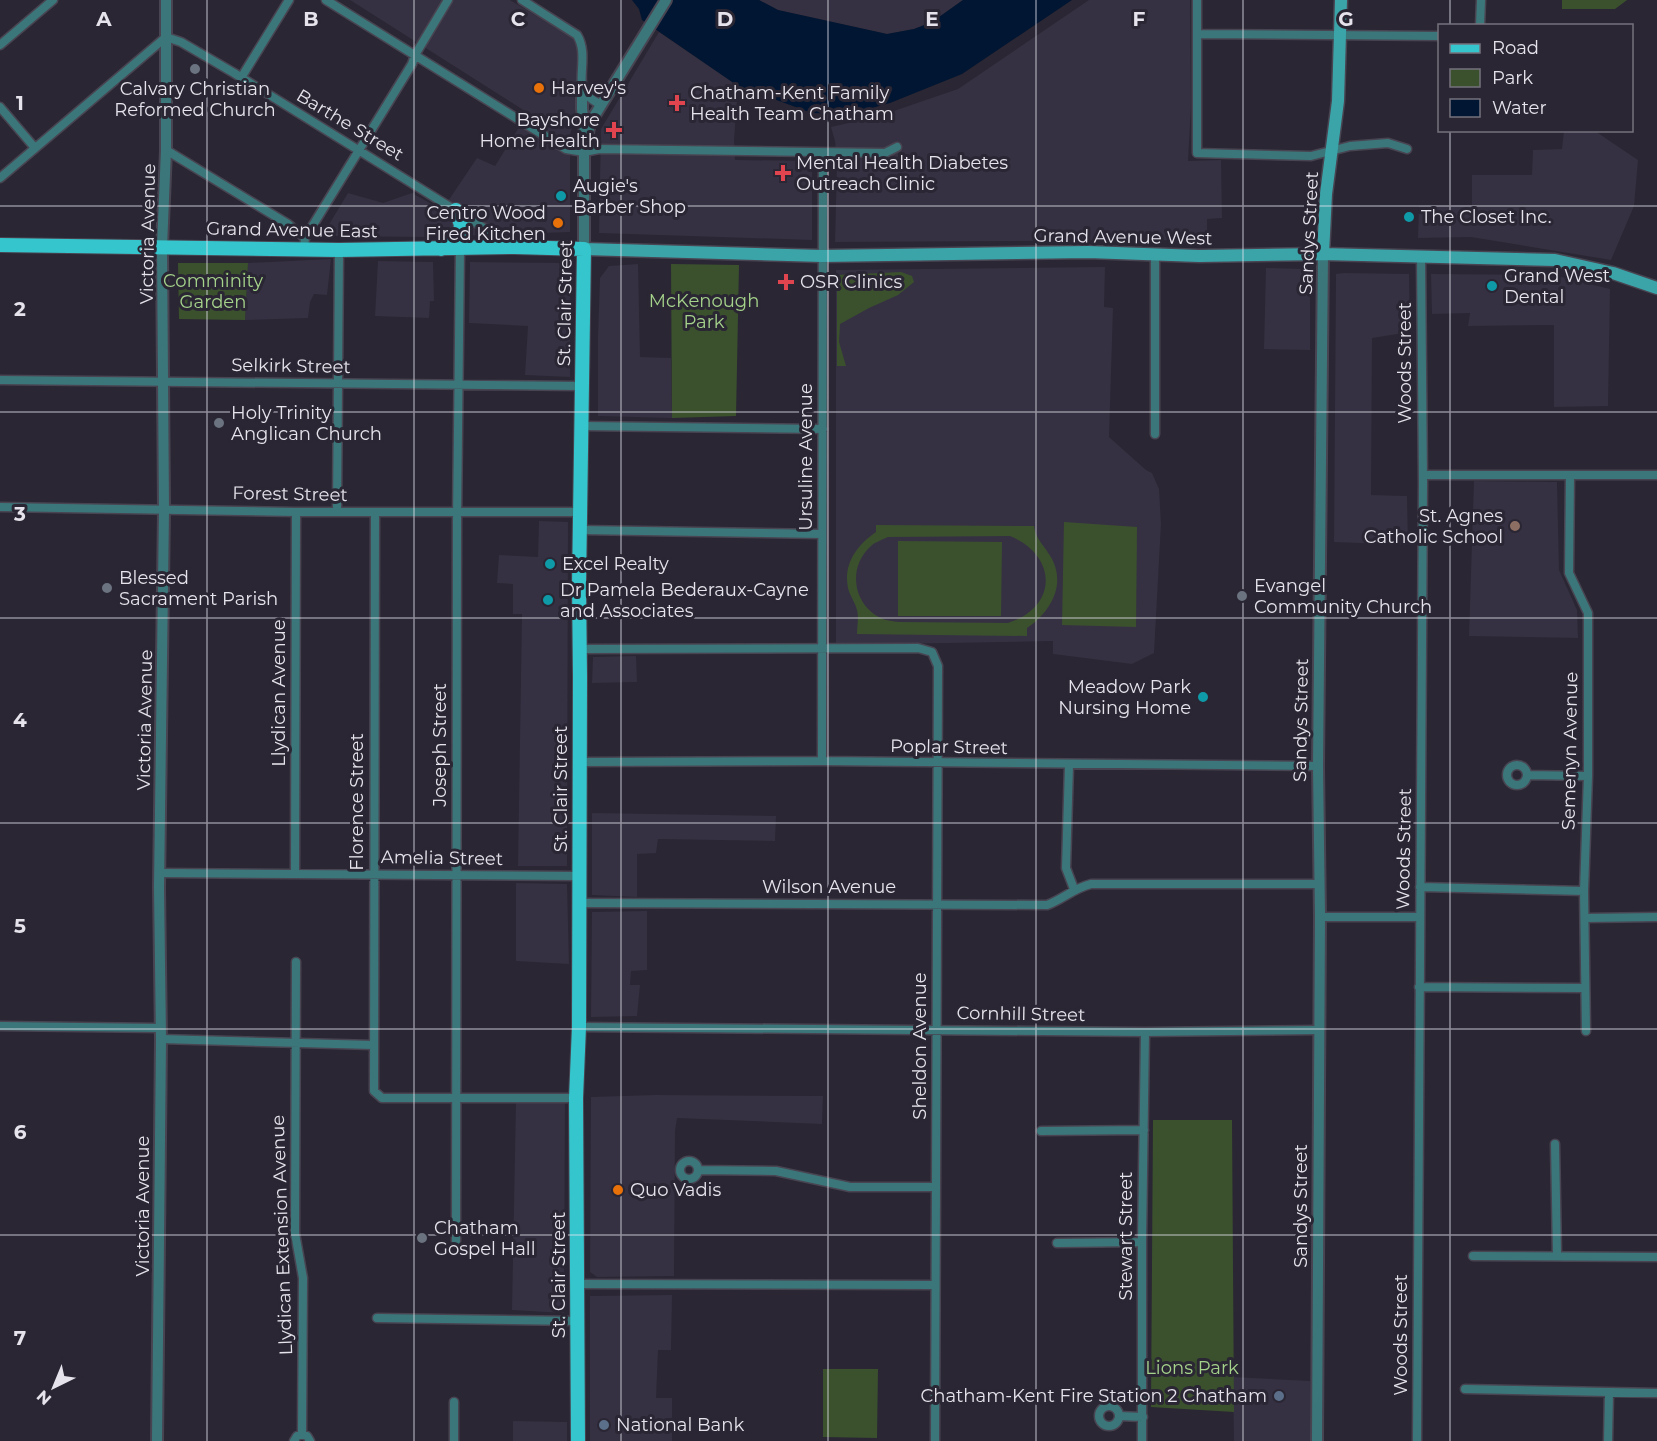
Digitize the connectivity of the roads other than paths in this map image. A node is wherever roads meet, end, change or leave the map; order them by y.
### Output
1 (53, 0) edge
2 (166, 0) edge
3 (289, 0) edge
4 (326, 0) edge
5 (448, 0) edge
6 (522, 0) edge
7 (666, 0) edge
8 (1197, 0) edge
9 (1341, 0) edge
10 (1481, 0) edge
11 (1480, 24) edge
12 (1197, 34) junction
13 (1341, 34) junction
14 (1438, 36) edge
15 (166, 37) junction
16 (0, 45) edge
17 (415, 55) junction
18 (241, 78) junction
19 (582, 88) junction
20 (601, 105) junction
21 (0, 107) edge
22 (586, 138) junction
23 (897, 147) dead end
24 (35, 148) junction
25 (1407, 149) dead end
26 (166, 150) junction
27 (359, 150) junction
28 (1333, 151) junction
29 (584, 152) junction
30 (823, 153) junction
31 (0, 178) edge
32 (456, 210) junction
33 (304, 243) junction
34 (0, 245) edge
35 (162, 247) junction
36 (514, 247) junction
37 (440, 249) junction
38 (460, 249) junction
39 (584, 249) junction
40 (339, 250) junction
41 (1323, 254) junction
42 (1155, 255) junction
43 (822, 256) junction
44 (1421, 257) junction
45 (1657, 288) edge
46 (0, 380) edge
47 (164, 381) junction
48 (339, 383) junction
49 (460, 384) junction
50 (582, 387) junction
51 (582, 426) junction
52 (823, 429) junction
53 (1155, 434) dead end
54 (1570, 474) junction
55 (1423, 475) junction
56 (1657, 475) edge
57 (0, 507) edge
58 (164, 509) junction
59 (337, 511) junction
60 (296, 512) junction
61 (375, 512) junction
62 (458, 512) junction
63 (580, 512) junction
64 (581, 530) junction
65 (822, 534) junction
66 (823, 648) junction
67 (580, 649) junction
68 (822, 761) junction
69 (579, 762) junction
70 (938, 764) junction
71 (1069, 765) junction
72 (1318, 766) junction
73 (1527, 775) dead end
74 (1588, 776) junction
75 (160, 873) junction
76 (295, 873) junction
77 (374, 873) junction
78 (456, 876) junction
79 (579, 876) junction
80 (1320, 884) junction
81 (1420, 887) junction
82 (1074, 890) junction
83 (1584, 891) junction
84 (580, 903) junction
85 (937, 904) junction
86 (1320, 917) junction
87 (1419, 917) junction
88 (1657, 917) edge
89 (1586, 918) junction
90 (296, 962) dead end
91 (1419, 987) junction
92 (1585, 988) junction
93 (0, 1026) edge
94 (579, 1028) junction
95 (936, 1029) junction
96 (1320, 1030) junction
97 (1586, 1031) dead end
98 (1145, 1032) junction
99 (161, 1034) junction
100 (294, 1042) junction
101 (373, 1045) junction
102 (456, 1098) junction
103 (576, 1098) junction
104 (1041, 1131) dead end
105 (1144, 1131) junction
106 (1555, 1144) dead end
107 (698, 1170) dead end
108 (936, 1187) junction
109 (456, 1241) dead end
110 (1142, 1242) junction
111 (1057, 1243) dead end
112 (1473, 1256) dead end
113 (1557, 1256) junction
114 (1657, 1257) edge
115 (577, 1284) junction
116 (935, 1285) junction
117 (377, 1318) dead end
118 (576, 1321) junction
119 (1465, 1389) dead end
120 (1609, 1393) junction
121 (1657, 1393) edge
122 (454, 1402) dead end
123 (1119, 1416) dead end
124 (1143, 1417) junction
125 (302, 1434) junction
126 (157, 1441) edge
127 (294, 1441) edge
128 (310, 1441) edge
129 (454, 1441) edge
130 (578, 1441) edge
131 (935, 1441) edge
132 (1142, 1441) edge
133 (1317, 1441) edge
134 (1417, 1441) edge
135 (1608, 1441) edge

1 - 16 street
2 - 15 street, Victoria Avenue
3 - 18 street
4 - 17 street
5 - 17 street
6 - 19 street
7 - 20 street
8 - 12 street
9 - 13 main road, Sandys Street
10 - 11 street
12 - 13 street
12 - 28 street
13 - 14 street
13 - 28 main road, Sandys Street
15 - 18 street, Barthe Street
15 - 24 street
15 - 26 street, Victoria Avenue
17 - 27 street
17 - 29 street
18 - 27 street, Barthe Street
19 - 20 street
19 - 22 street
20 - 22 street
21 - 24 street
22 - 29 street, St. Clair Street
23 - 30 street
24 - 31 street
25 - 28 street
26 - 33 street
26 - 35 street, Victoria Avenue
27 - 32 street, Barthe Street
27 - 33 street
28 - 41 main road, Sandys Street
29 - 30 street
29 - 39 street, St. Clair Street
30 - 43 street, Ursuline Avenue
32 - 36 street, Barthe Street
32 - 37 main road
33 - 35 main road, Grand Avenue East
33 - 40 main road, Grand Avenue East
34 - 35 main road, Grand Avenue East
35 - 47 street, Victoria Avenue
36 - 38 main road, Grand Avenue East
36 - 39 main road, Grand Avenue East
37 - 38 main road, Grand Avenue East
37 - 40 main road, Grand Avenue East
38 - 49 street, Joseph Street
39 - 43 main road, Grand Avenue West
39 - 50 main road, St. Clair Street
40 - 48 street
41 - 42 main road, Grand Avenue West
41 - 44 main road, Grand Avenue West
41 - 72 street, Sandys Street
42 - 43 main road, Grand Avenue West
42 - 53 street
43 - 52 street, Ursuline Avenue
44 - 45 main road, Grand Avenue West
44 - 55 street, Woods Street
46 - 47 street, Selkirk Street
47 - 48 street, Selkirk Street
47 - 58 street, Victoria Avenue
48 - 49 street, Selkirk Street
48 - 59 street
49 - 50 street, Selkirk Street
49 - 62 street, Joseph Street
50 - 51 main road, St. Clair Street
51 - 52 street
51 - 63 main road, St. Clair Street
52 - 65 street, Ursuline Avenue
54 - 55 street
54 - 56 street
54 - 74 street, Semenyn Avenue
55 - 81 street, Woods Street
57 - 58 street, Forest Street
58 - 60 street, Forest Street
58 - 75 street, Victoria Avenue
59 - 60 street, Forest Street
59 - 61 street, Forest Street
60 - 76 street, Llydican Avenue
61 - 62 street, Forest Street
61 - 77 street, Florence Street
62 - 63 street, Forest Street
62 - 78 street, Joseph Street
63 - 64 main road, St. Clair Street
64 - 65 street
64 - 67 main road, St. Clair Street
65 - 66 street, Ursuline Avenue
66 - 67 street
66 - 68 street, Ursuline Avenue
66 - 70 street, Sheldon Avenue
67 - 69 main road, St. Clair Street
68 - 69 street, Poplar Street
68 - 70 street, Poplar Street
69 - 79 main road, St. Clair Street
70 - 71 street, Poplar Street
70 - 85 street, Sheldon Avenue
71 - 72 street, Poplar Street
71 - 82 street
72 - 80 street, Sandys Street
73 - 74 street
74 - 83 street, Semenyn Avenue
75 - 76 street, Amelia Street
75 - 99 street, Victoria Avenue
76 - 77 street, Amelia Street
77 - 78 street, Amelia Street
77 - 101 street, Florence Street
78 - 79 street, Amelia Street
78 - 102 street, Joseph Street
79 - 84 main road, St. Clair Street
80 - 82 street, Wilson Avenue
80 - 86 street, Sandys Street
81 - 83 street
81 - 87 street, Woods Street
82 - 85 street, Wilson Avenue
83 - 89 street, Semenyn Avenue
84 - 85 street, Wilson Avenue
84 - 94 main road, St. Clair Street
85 - 95 street, Sheldon Avenue
86 - 87 street
86 - 96 street, Sandys Street
87 - 91 street, Woods Street
88 - 89 street
89 - 92 street, Semenyn Avenue
90 - 100 street, Llydican Extension Avenue
91 - 92 street
91 - 134 street, Woods Street
92 - 97 street, Semenyn Avenue
93 - 99 street
94 - 95 street, Cornhill Street
94 - 103 main road, St. Clair Street
95 - 98 street, Cornhill Street
95 - 108 street, Sheldon Avenue
96 - 98 street, Cornhill Street
96 - 133 street, Sandys Street
98 - 105 street, Stewart Street
99 - 100 street
99 - 126 street, Victoria Avenue
100 - 101 street
100 - 125 street, Llydican Extension Avenue
101 - 102 street, Florence Street
102 - 103 street
102 - 109 street, Joseph Street
103 - 115 main road, St. Clair Street
104 - 105 street
105 - 110 street, Stewart Street
106 - 113 street
107 - 108 street
108 - 116 street, Sheldon Avenue
110 - 111 street
110 - 124 street, Stewart Street
112 - 113 street
113 - 114 street
115 - 116 street
115 - 118 main road, St. Clair Street
116 - 131 street, Sheldon Avenue
117 - 118 street
118 - 130 main road, St. Clair Street
119 - 120 street
120 - 121 street
120 - 135 street
122 - 129 street
123 - 124 street
124 - 132 street, Stewart Street
125 - 127 street
125 - 128 street

